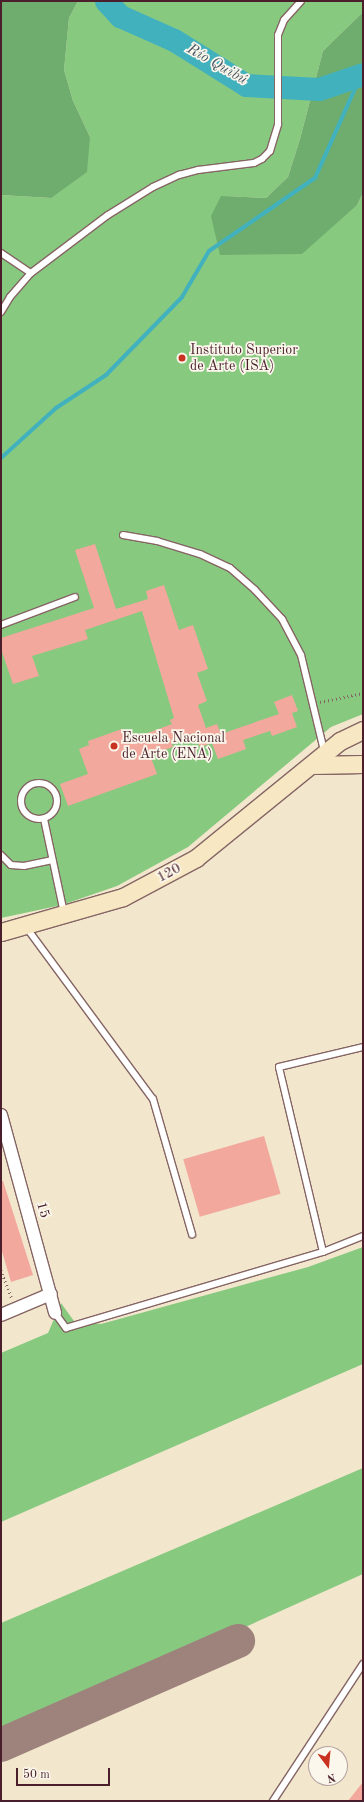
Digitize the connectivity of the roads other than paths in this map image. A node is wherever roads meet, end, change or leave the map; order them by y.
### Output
1 (301, 1) edge
2 (1, 254) edge
3 (31, 273) junction
4 (1, 312) edge
5 (123, 535) dead end
6 (75, 597) dead end
7 (1, 625) edge
8 (363, 730) edge
9 (325, 754) junction
10 (363, 764) edge
11 (312, 765) junction
12 (44, 819) junction
13 (1, 855) edge
14 (52, 860) junction
15 (64, 914) junction
16 (25, 925) junction
17 (1, 932) edge
18 (363, 1047) edge
19 (1, 1115) edge
20 (5, 1147) edge
21 (192, 1234) dead end
22 (363, 1236) edge
23 (323, 1252) junction
24 (52, 1294) junction
25 (55, 1313) joint
26 (1, 1315) edge
27 (363, 1664) edge
28 (273, 1801) edge

1 - 3 lane
2 - 3 lane
3 - 4 lane
5 - 9 lane
6 - 7 lane
8 - 9 main road, 120
9 - 11 main road, 120
10 - 11 main road
11 - 15 main road, 120
12 - 12 lane
12 - 14 lane
13 - 14 lane
14 - 15 lane
15 - 16 main road, 120
16 - 17 main road, 120
16 - 21 lane
18 - 23 lane
19 - 20 street, 15
20 - 24 street, 15
22 - 23 lane
23 - 25 lane
24 - 25 street, 15
24 - 26 street
27 - 28 lane

